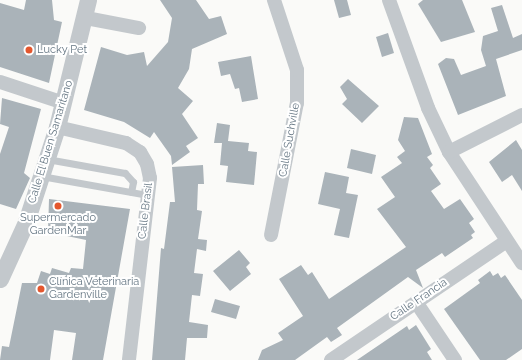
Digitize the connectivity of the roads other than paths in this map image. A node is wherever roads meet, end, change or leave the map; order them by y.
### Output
1 (88, 0) edge
2 (274, 0) edge
3 (389, 0) edge
4 (86, 18) junction
5 (139, 28) dead end
6 (0, 82) edge
7 (64, 104) junction
8 (522, 115) edge
9 (57, 127) junction
10 (449, 152) junction
11 (46, 159) junction
12 (41, 176) junction
13 (131, 192) junction
14 (148, 195) junction
15 (272, 235) dead end
16 (506, 241) junction
17 (522, 263) edge
18 (0, 279) edge
19 (416, 302) junction
20 (129, 360) edge
21 (331, 360) edge
22 (455, 360) edge

1 - 4 street, Calle El Buen Samaritano
2 - 15 street, Calle Suchville
3 - 10 street
4 - 5 street
4 - 7 street, Calle El Buen Samaritano
6 - 7 street
7 - 9 street, Calle El Buen Samaritano
8 - 10 street
9 - 11 street, Calle El Buen Samaritano
9 - 14 street, Calle Brasil
10 - 16 street
11 - 12 street, Calle El Buen Samaritano
11 - 13 lane
12 - 13 lane
12 - 18 street, Calle El Buen Samaritano
13 - 14 lane
14 - 20 street, Calle Brasil
16 - 17 street
16 - 19 street, Calle Francia
19 - 21 street, Calle Francia
19 - 22 street

